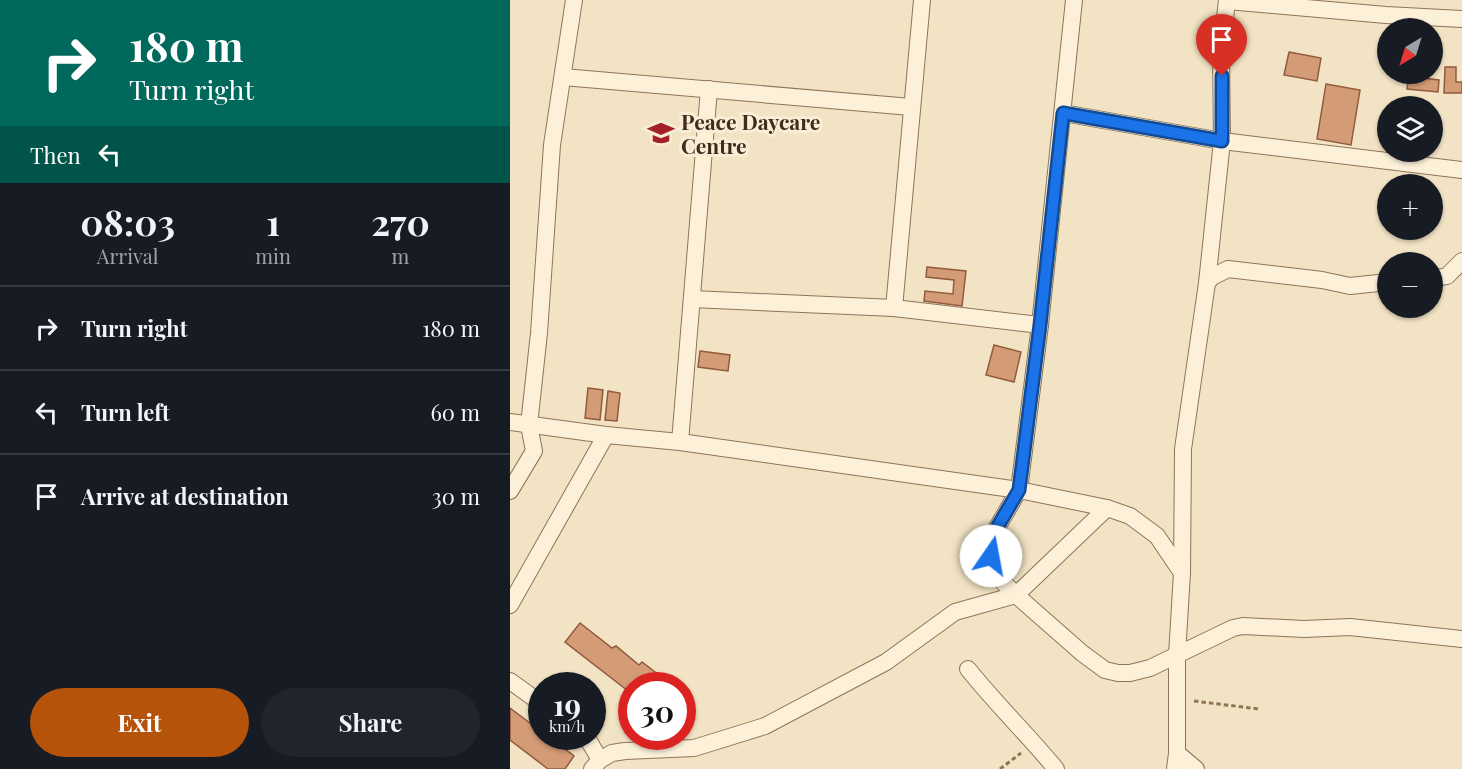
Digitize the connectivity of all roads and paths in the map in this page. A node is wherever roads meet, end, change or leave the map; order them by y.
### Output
1 (574, 0) edge
2 (922, 0) edge
3 (1074, 0) edge
4 (1227, 0) edge
5 (1387, 7) edge
6 (1462, 19) edge
7 (563, 77) junction
8 (709, 89) junction
9 (911, 107) junction
10 (1063, 113) junction
11 (1222, 141) junction
12 (1462, 170) edge
13 (1462, 261) edge
14 (1443, 277) edge
15 (1208, 283) junction
16 (1377, 283) edge
17 (692, 299) junction
18 (894, 308) junction
19 (1040, 325) junction
20 (510, 422) edge
21 (529, 425) junction
22 (606, 435) junction
23 (680, 442) junction
24 (1019, 490) junction
25 (510, 491) edge
26 (1107, 508) junction
27 (1182, 573) junction
28 (1016, 596) junction
29 (510, 605) edge
30 (1462, 639) edge
31 (1177, 655) junction
32 (969, 669) dead end
33 (510, 681) edge
34 (528, 694) edge
35 (1177, 701) junction
36 (1259, 709) dead end
37 (1034, 743) junction
38 (1176, 761) edge
39 (596, 764) edge
40 (1000, 769) edge
41 (1056, 769) edge
42 (1196, 769) edge

1 - 7 street
2 - 9 street
3 - 10 street
4 - 5 street
4 - 11 street
5 - 6 street
7 - 8 street
7 - 21 street
8 - 9 street
8 - 17 street
9 - 18 street
10 - 11 street
10 - 19 street
11 - 12 street
11 - 15 street
13 - 14 street
15 - 16 street
15 - 27 street
17 - 18 street
17 - 23 street
18 - 19 street
19 - 24 street
20 - 21 street
21 - 22 street
21 - 25 street
22 - 23 street
22 - 29 street
23 - 24 street
24 - 26 street
24 - 28 street
26 - 27 street
26 - 28 street
27 - 31 street
28 - 31 street
28 - 39 street
30 - 31 street
31 - 35 street
32 - 37 street
33 - 34 street
35 - 36 path
35 - 38 street
37 - 40 path
37 - 41 street
38 - 42 street

